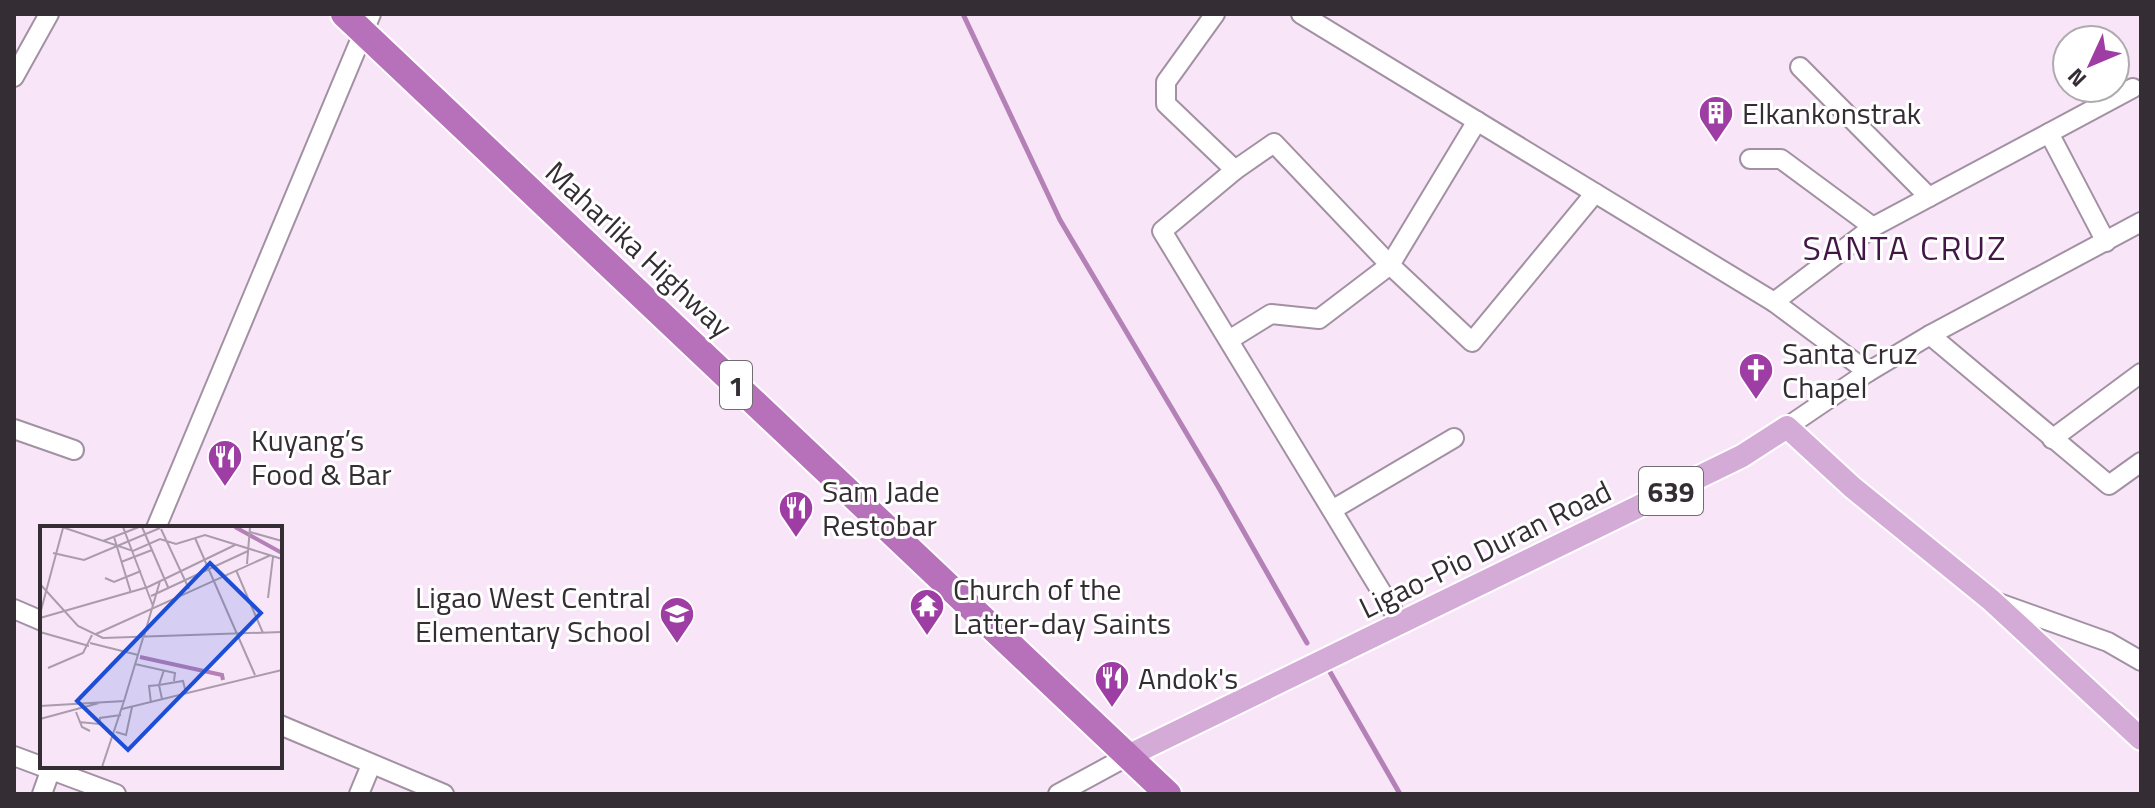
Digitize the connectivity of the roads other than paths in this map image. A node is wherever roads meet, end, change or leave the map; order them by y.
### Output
1 (49, 14) edge
2 (1215, 14) edge
3 (1301, 14) edge
4 (359, 20) edge
5 (1800, 67) dead end
6 (14, 77) edge
7 (2133, 88) dead end
8 (1477, 121) junction
9 (2049, 133) junction
10 (1750, 159) dead end
11 (1235, 170) junction
12 (1595, 193) junction
13 (1929, 197) junction
14 (2141, 222) edge
15 (1873, 227) junction
16 (2106, 242) junction
17 (1390, 265) junction
18 (1774, 302) junction
19 (1930, 335) junction
20 (1229, 340) junction
21 (1868, 372) junction
22 (2141, 373) edge
23 (1787, 427) junction
24 (14, 429) edge
25 (1454, 438) dead end
26 (2052, 439) junction
27 (74, 450) dead end
28 (2141, 462) edge
29 (1332, 510) junction
30 (157, 526) edge
31 (1991, 600) junction
32 (14, 609) edge
33 (40, 620) edge
34 (1401, 624) junction
35 (2141, 661) edge
36 (282, 726) edge
37 (2141, 739) edge
38 (14, 756) edge
39 (1128, 756) junction
40 (40, 764) edge
41 (371, 765) junction
42 (51, 768) edge
43 (42, 794) edge
44 (116, 794) edge
45 (359, 794) edge
46 (444, 794) edge
47 (1058, 794) edge
48 (1168, 794) edge

1 - 6 street
2 - 11 street
3 - 8 street
4 - 30 street
4 - 39 highway, Maharlika Highway / 1
5 - 13 street
7 - 9 street
8 - 12 street
8 - 17 street
9 - 13 street
9 - 16 street
10 - 15 street
11 - 17 street
11 - 20 street
12 - 17 street
12 - 18 street
13 - 15 street
14 - 16 street
15 - 18 street
16 - 19 street
17 - 20 street
18 - 21 street
19 - 21 street
19 - 26 street
20 - 29 street
21 - 23 street
22 - 26 street
23 - 31 main road
23 - 34 main road, Ligao-Pio Duran Road / 639
24 - 27 street
25 - 29 street
26 - 28 street
29 - 34 street
31 - 35 street
31 - 37 main road
32 - 33 street
34 - 39 main road, Ligao-Pio Duran Road / 639
36 - 41 street
38 - 40 street
39 - 47 street
39 - 48 highway, Maharlika Highway / 1
41 - 45 street
41 - 46 street
42 - 43 street
42 - 44 street

